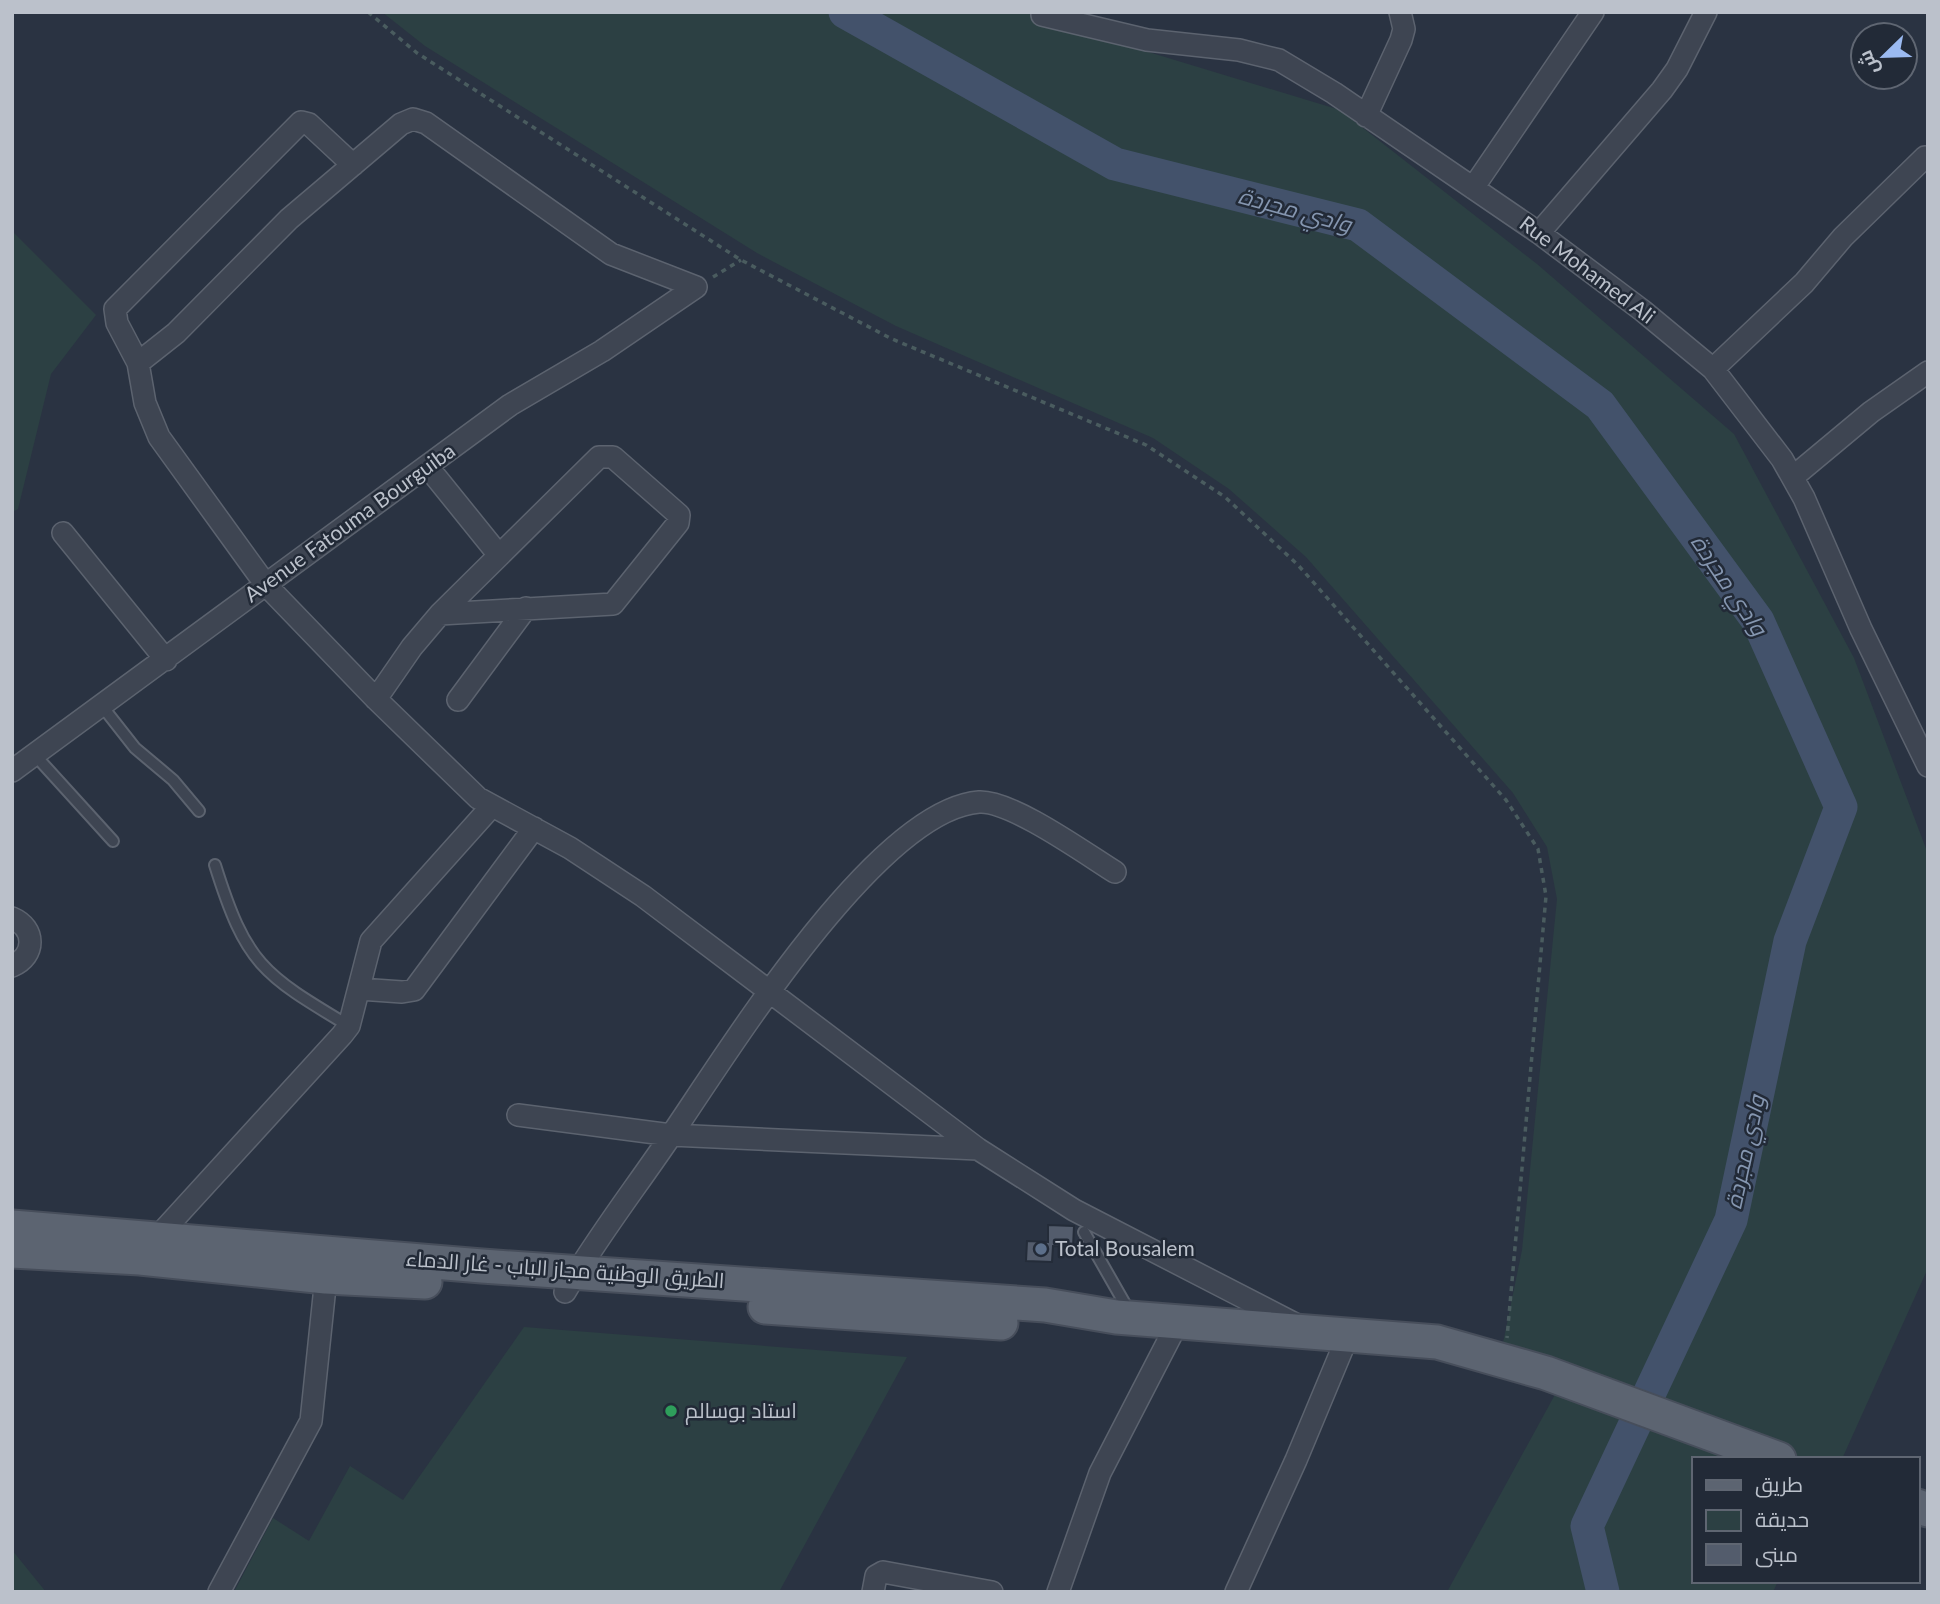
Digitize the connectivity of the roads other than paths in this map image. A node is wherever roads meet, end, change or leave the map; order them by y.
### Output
1 (1400, 12) edge
2 (1593, 12) edge
3 (1706, 12) edge
4 (1044, 14) edge
5 (1366, 116) junction
6 (1925, 157) dead end
7 (353, 165) junction
8 (1473, 188) junction
9 (1539, 233) junction
10 (138, 363) junction
11 (1713, 369) junction
12 (1928, 372) edge
13 (427, 466) junction
14 (1793, 477) junction
15 (63, 533) dead end
16 (498, 554) junction
17 (266, 586) junction
18 (526, 608) junction
19 (440, 614) junction
20 (166, 660) junction
21 (376, 699) junction
22 (458, 700) dead end
23 (102, 706) junction
24 (34, 754) junction
25 (1928, 766) edge
26 (12, 771) edge
27 (491, 807) junction
28 (199, 811) dead end
29 (534, 828) junction
30 (113, 841) dead end
31 (215, 865) dead end
32 (1115, 872) dead end
33 (12, 918) edge
34 (12, 966) edge
35 (359, 989) junction
36 (768, 991) junction
37 (349, 1026) junction
38 (518, 1115) dead end
39 (671, 1135) junction
40 (978, 1149) junction
41 (1084, 1232) dead end
42 (15, 1236) edge
43 (149, 1247) junction
44 (397, 1268) junction
45 (326, 1278) junction
46 (571, 1282) junction
47 (1125, 1318) junction
48 (1178, 1322) junction
49 (1309, 1331) junction
50 (1349, 1333) junction
51 (1774, 1457) edge
52 (219, 1592) edge
53 (873, 1592) edge
54 (992, 1592) edge
55 (1058, 1592) edge
56 (1236, 1592) edge

1 - 5 street
2 - 8 street
3 - 9 street
4 - 5 street, Rue Mohamed Ali
5 - 8 street, Rue Mohamed Ali
6 - 11 street
7 - 10 street
7 - 10 street
7 - 13 street, Avenue Fatouma Bourguiba
8 - 9 street, Rue Mohamed Ali
9 - 11 street, Rue Mohamed Ali
10 - 17 street
11 - 14 street, Rue Mohamed Ali
12 - 14 street
13 - 16 street
13 - 17 street, Avenue Fatouma Bourguiba
14 - 25 street, Rue Mohamed Ali
15 - 20 street
16 - 18 street
16 - 19 street
17 - 20 street, Avenue Fatouma Bourguiba
17 - 21 street
18 - 19 street
18 - 22 street
19 - 21 street
20 - 23 street, Avenue Fatouma Bourguiba
21 - 27 street
23 - 24 street, Avenue Fatouma Bourguiba
23 - 28 lane
24 - 26 street, Avenue Fatouma Bourguiba
24 - 30 lane
27 - 29 street
27 - 35 street
29 - 35 street
29 - 36 street
31 - 37 lane
32 - 36 street
33 - 34 street
35 - 37 street
36 - 39 street
36 - 40 street
37 - 43 street
38 - 39 street
39 - 40 street
39 - 46 street
40 - 49 street
41 - 47 lane
42 - 43 main road, الطريق الوطنية مجاز الباب - غار الدماء
43 - 44 main road, الطريق الوطنية مجاز الباب - غار الدماء
43 - 45 main road, الطريق الوطنية مجاز الباب - غار الدماء
44 - 45 main road, الطريق الوطنية مجاز الباب - غار الدماء
44 - 46 main road, الطريق الوطنية مجاز الباب - غار الدماء
45 - 52 street
46 - 47 main road, الطريق الوطنية مجاز الباب - غار الدماء
47 - 48 main road, الطريق الوطنية مجاز الباب - غار الدماء
48 - 49 main road, الطريق الوطنية مجاز الباب - غار الدماء
48 - 55 street
49 - 50 main road, الطريق الوطنية مجاز الباب - غار الدماء
50 - 51 main road, الطريق الوطنية مجاز الباب - غار الدماء
50 - 56 street
53 - 54 street

